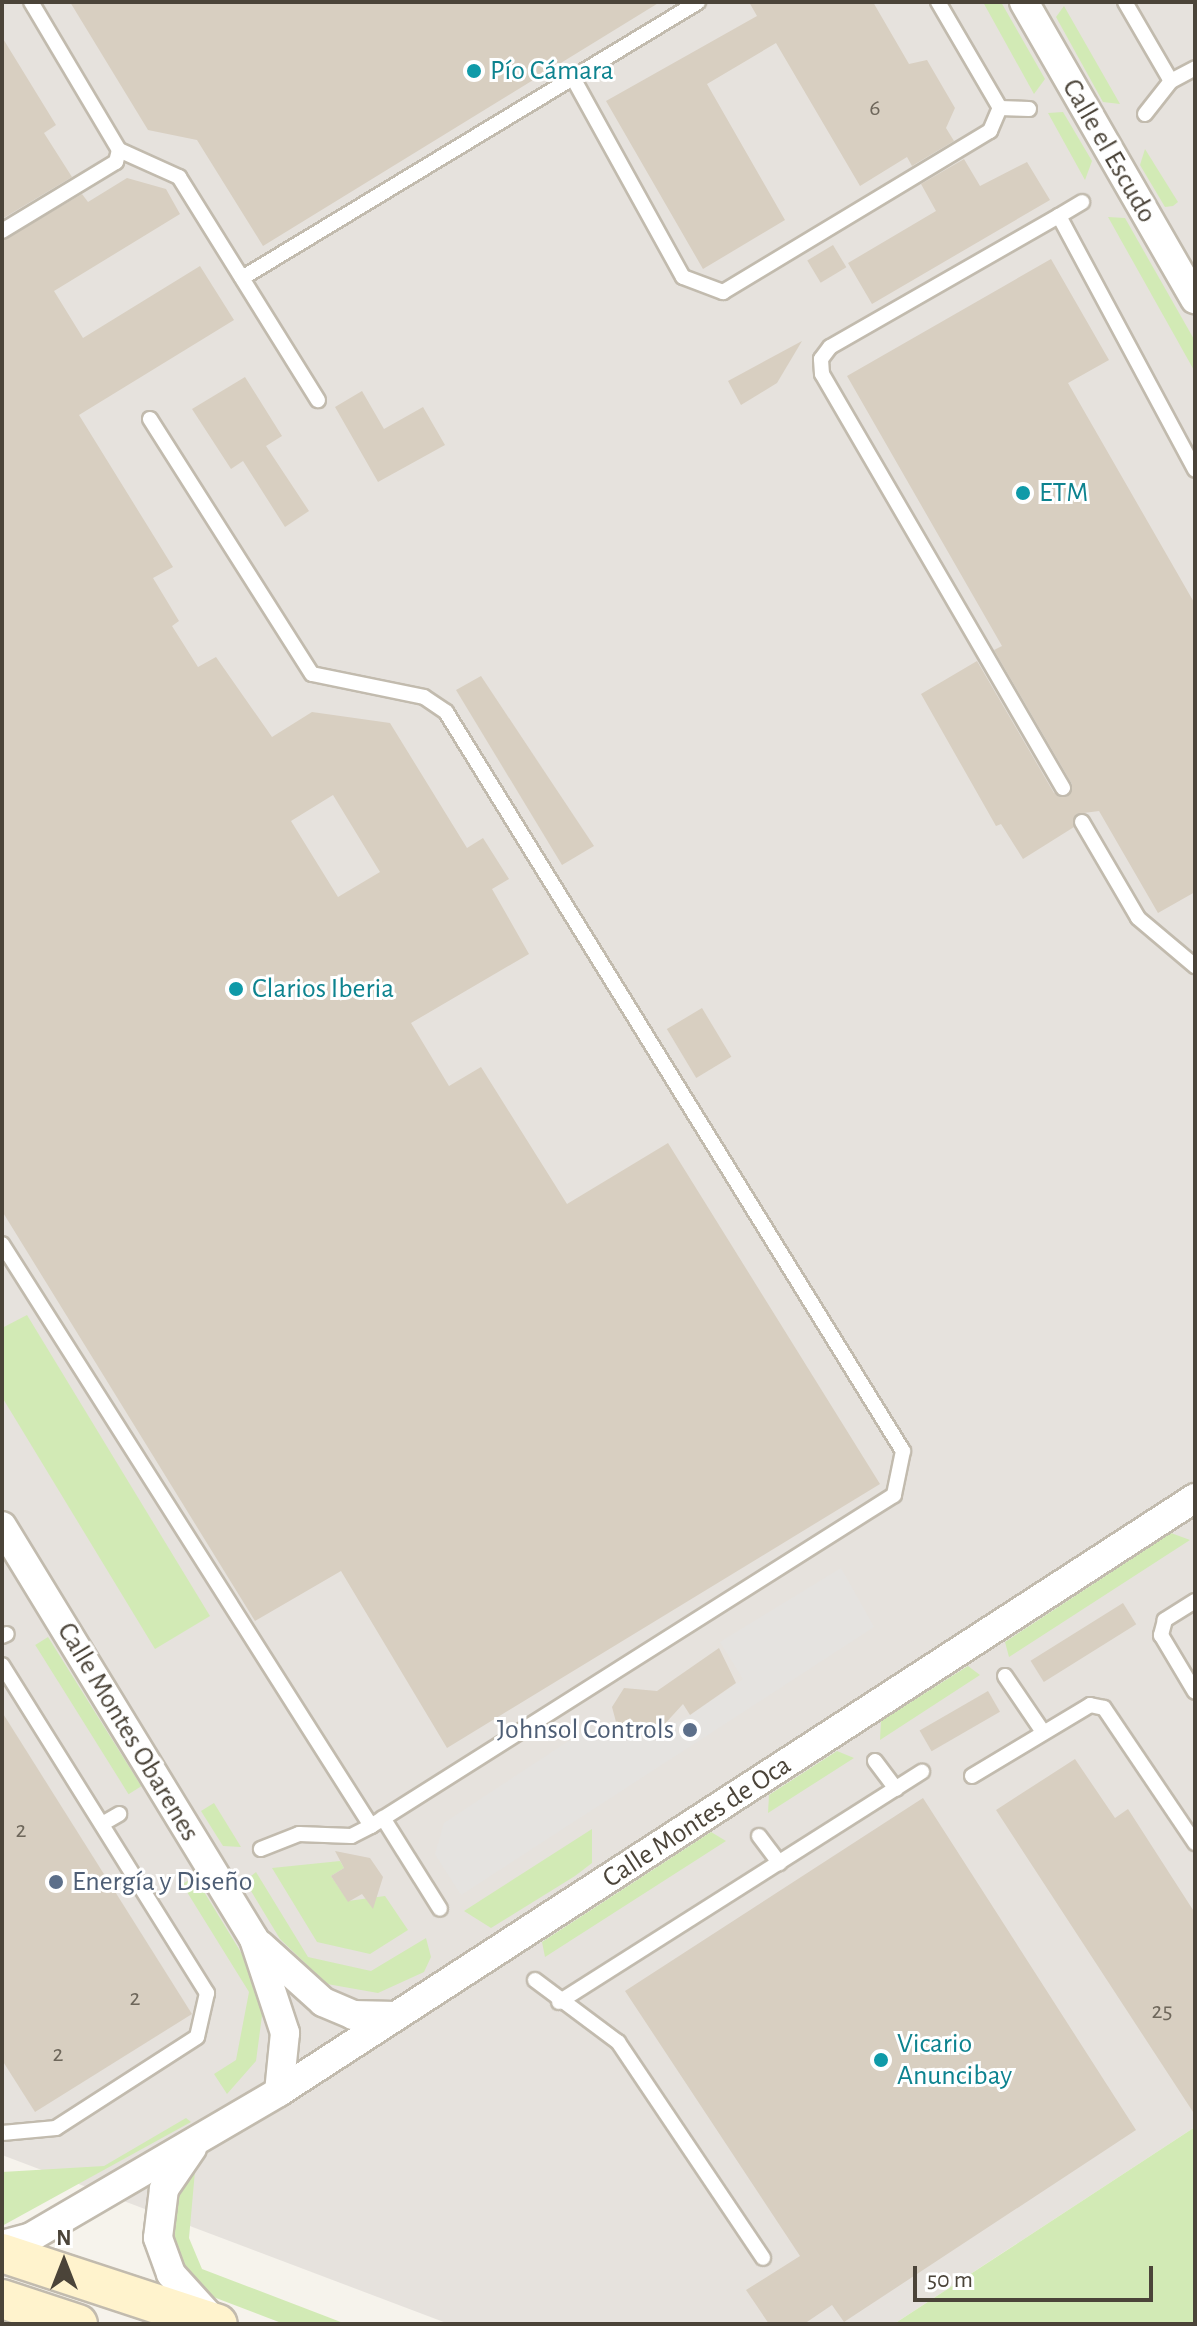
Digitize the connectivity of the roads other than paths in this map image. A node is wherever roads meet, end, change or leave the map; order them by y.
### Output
1 (31, 2) edge
2 (698, 2) edge
3 (938, 2) edge
4 (1024, 2) edge
5 (1125, 2) edge
6 (1195, 68) edge
7 (573, 78) junction
8 (1171, 81) junction
9 (1000, 108) junction
10 (1029, 109) dead end
11 (1145, 114) dead end
12 (119, 150) junction
13 (1082, 202) dead end
14 (1059, 216) junction
15 (2, 231) edge
16 (242, 278) junction
17 (1195, 299) edge
18 (318, 400) dead end
19 (150, 419) dead end
20 (1195, 470) edge
21 (1063, 788) dead end
22 (1082, 822) dead end
23 (1195, 966) edge
24 (2, 1244) edge
25 (1195, 1498) edge
26 (2, 1526) edge
27 (1195, 1601) edge
28 (2, 1665) edge
29 (1005, 1676) dead end
30 (1195, 1692) edge
31 (1043, 1732) junction
32 (875, 1761) dead end
33 (922, 1772) dead end
34 (972, 1776) dead end
35 (896, 1789) junction
36 (119, 1814) dead end
37 (377, 1822) junction
38 (102, 1824) junction
39 (759, 1836) dead end
40 (1195, 1843) edge
41 (261, 1849) dead end
42 (779, 1863) junction
43 (440, 1909) dead end
44 (254, 1939) junction
45 (535, 1980) dead end
46 (559, 2002) junction
47 (396, 2016) junction
48 (279, 2092) junction
49 (2, 2133) edge
50 (196, 2142) junction
51 (2, 2245) edge
52 (2, 2253) edge
53 (763, 2258) dead end
54 (2, 2299) edge
55 (78, 2324) edge
56 (218, 2324) edge

1 - 12 lane
2 - 7 lane
3 - 9 lane
4 - 17 street, Calle el Escudo
5 - 8 lane
6 - 8 lane
7 - 9 lane
7 - 16 lane
8 - 11 lane
9 - 10 lane
12 - 15 lane
12 - 16 lane
13 - 14 lane
14 - 20 lane
14 - 21 lane
16 - 18 lane
19 - 37 lane
22 - 23 lane
24 - 37 lane
25 - 47 street, Calle Montes de Oca
26 - 44 street, Calle Montes Obarenes
27 - 30 lane
28 - 38 lane
29 - 31 lane
31 - 34 lane
31 - 40 lane
32 - 35 lane
33 - 35 lane
35 - 42 lane
36 - 38 lane
37 - 41 lane
37 - 43 lane
38 - 49 lane
39 - 42 lane
42 - 46 lane
44 - 47 street, Calle Montes Obarenes
44 - 48 street, Calle Montes Obarenes
45 - 46 lane
46 - 53 lane
47 - 48 street, Calle Montes de Oca
48 - 50 street, Calle Montes de Oca
50 - 51 street, Calle Montes de Oca
50 - 56 street, Calle Montes de Oca
52 - 56 street
54 - 55 street

